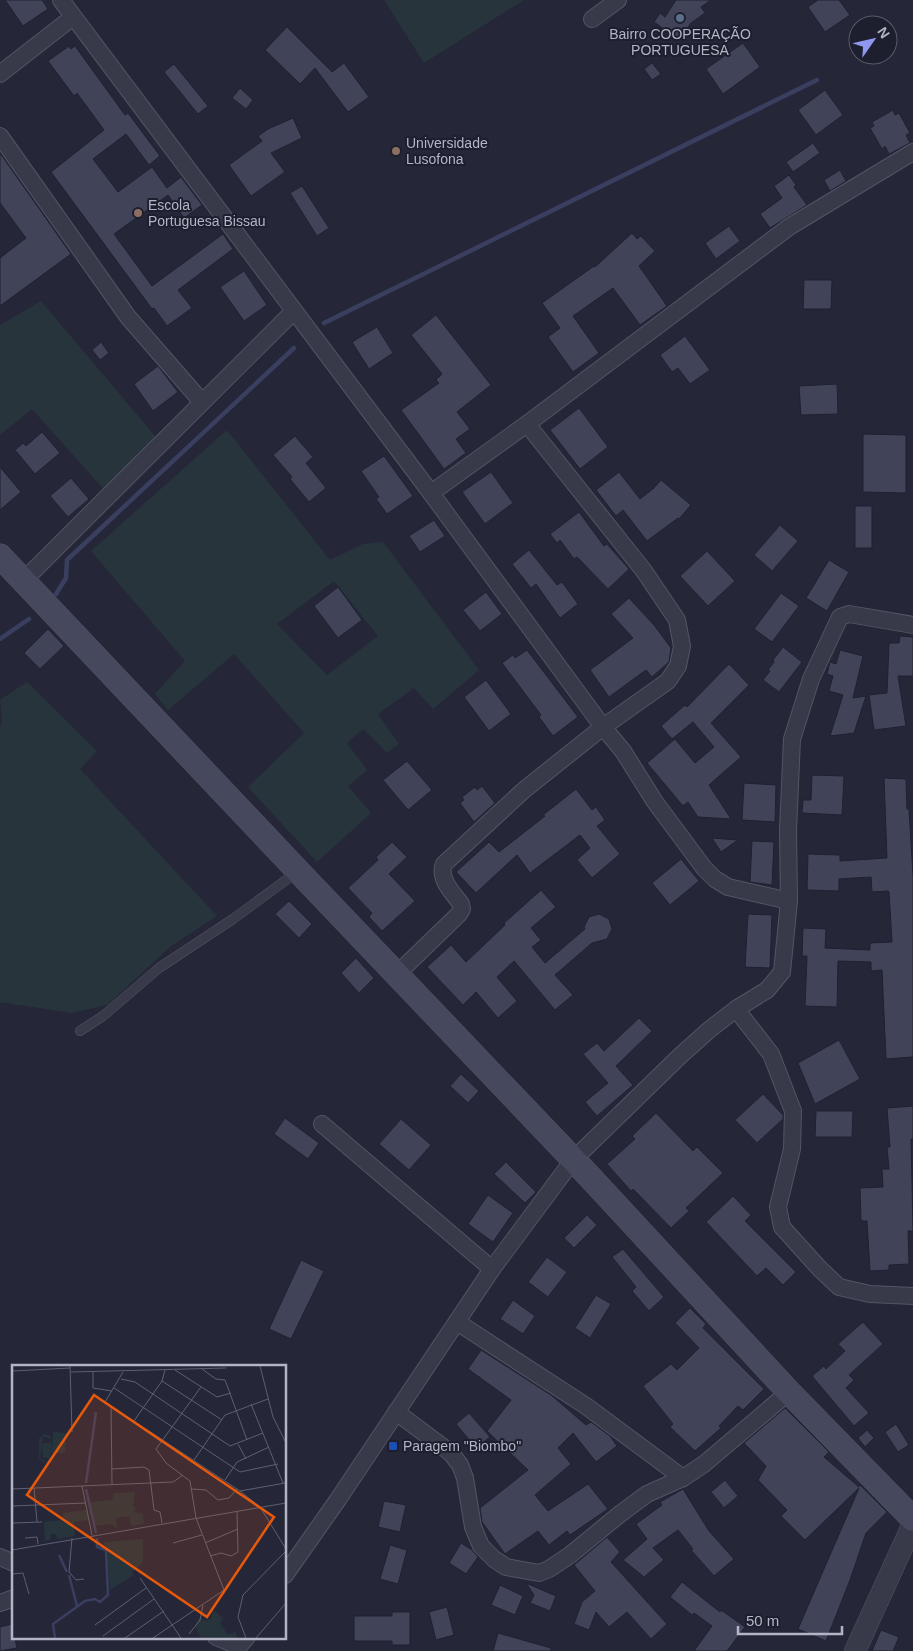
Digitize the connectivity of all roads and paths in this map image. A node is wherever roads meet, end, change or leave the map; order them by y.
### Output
1 (61, 0) edge
2 (618, 0) edge
3 (72, 17) junction
4 (592, 19) dead end
5 (0, 74) edge
6 (0, 136) edge
7 (913, 152) edge
8 (294, 311) junction
9 (202, 402) junction
10 (527, 424) junction
11 (431, 493) junction
12 (0, 556) edge
13 (23, 581) junction
14 (913, 625) edge
15 (603, 727) junction
16 (298, 871) junction
17 (789, 901) junction
18 (397, 974) junction
19 (736, 1009) junction
20 (80, 1031) dead end
21 (322, 1124) dead end
22 (573, 1160) junction
23 (492, 1269) junction
24 (913, 1296) edge
25 (457, 1322) junction
26 (789, 1392) junction
27 (396, 1412) junction
28 (683, 1478) junction
29 (913, 1520) edge
30 (913, 1524) edge
31 (0, 1557) edge
32 (12, 1562) edge
33 (286, 1574) edge
34 (12, 1599) edge
35 (0, 1603) edge
36 (219, 1638) edge
37 (246, 1638) edge
38 (855, 1651) edge

1 - 3 street
2 - 4 street
3 - 5 street
3 - 8 street
6 - 9 street
7 - 10 street
8 - 9 street
8 - 11 street
9 - 13 street
10 - 11 street
10 - 15 street
11 - 15 street
12 - 13 main road
13 - 16 main road
14 - 17 street
15 - 17 street
15 - 18 street
16 - 18 main road
16 - 20 lane
17 - 19 street
18 - 22 main road
19 - 22 street
19 - 24 street
21 - 23 street
22 - 23 street
22 - 26 main road
23 - 25 street
25 - 27 street
25 - 28 street
26 - 28 street
26 - 29 main road
27 - 28 street
27 - 33 street
30 - 38 street
31 - 32 street
34 - 35 street
36 - 37 street

